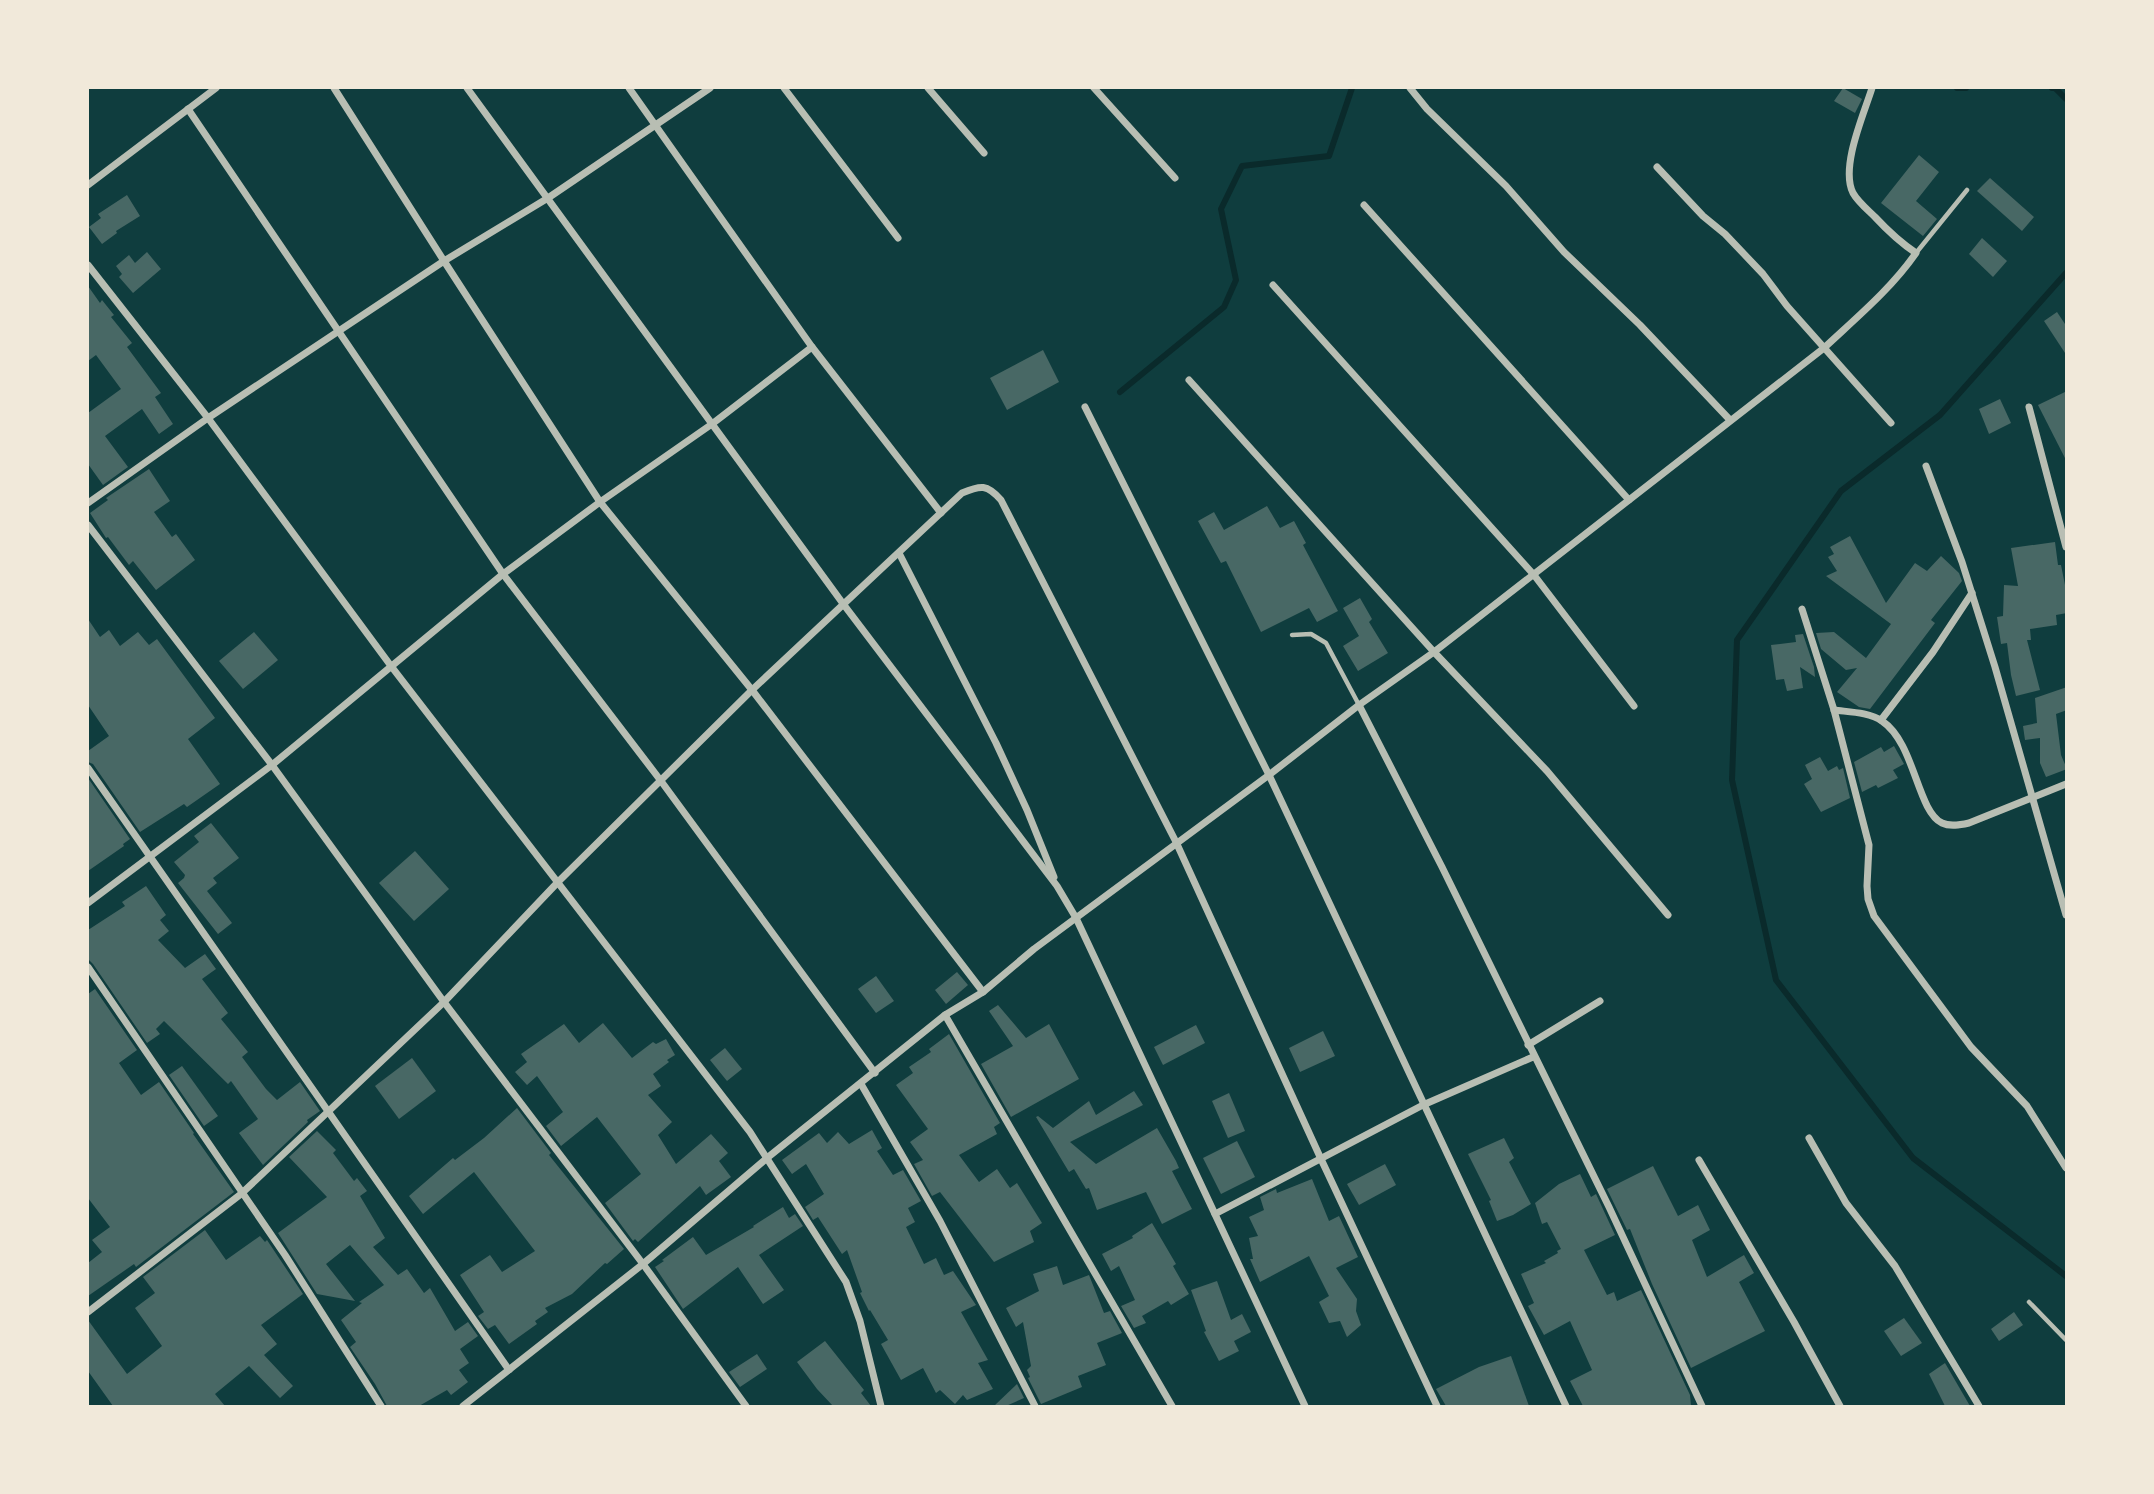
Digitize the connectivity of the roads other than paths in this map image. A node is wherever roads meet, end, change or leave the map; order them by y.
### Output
1 (216, 88) edge
2 (334, 88) edge
3 (467, 88) edge
4 (629, 88) edge
5 (710, 88) edge
6 (784, 88) edge
7 (929, 88) edge
8 (1094, 88) edge
9 (1409, 88) edge
10 (1872, 88) edge
11 (188, 109) junction
12 (655, 125) junction
13 (984, 153) dead end
14 (1657, 167) dead end
15 (1175, 178) dead end
16 (88, 185) edge
17 (1967, 190) dead end
18 (548, 198) junction
19 (1364, 205) dead end
20 (898, 239) dead end
21 (1916, 253) junction
22 (444, 261) junction
23 (88, 265) edge
24 (1273, 285) dead end
25 (340, 331) junction
26 (812, 347) junction
27 (1825, 348) junction
28 (1189, 380) dead end
29 (1085, 407) dead end
30 (2029, 407) dead end
31 (208, 418) junction
32 (1730, 420) junction
33 (712, 424) junction
34 (1891, 424) dead end
35 (1926, 466) dead end
36 (1629, 500) junction
37 (600, 502) junction
38 (88, 503) edge
39 (941, 513) junction
40 (88, 525) edge
41 (2067, 547) edge
42 (899, 553) junction
43 (503, 574) junction
44 (1534, 575) junction
45 (1972, 593) junction
46 (844, 605) junction
47 (1802, 609) dead end
48 (1292, 635) dead end
49 (1434, 652) junction
50 (391, 666) junction
51 (752, 690) junction
52 (1359, 705) junction
53 (1634, 706) dead end
54 (1834, 710) junction
55 (1881, 720) junction
56 (272, 765) junction
57 (88, 768) edge
58 (1269, 775) junction
59 (661, 781) junction
60 (2067, 784) edge
61 (2032, 797) junction
62 (1177, 842) junction
63 (149, 858) junction
64 (558, 882) junction
65 (1057, 886) junction
66 (88, 903) edge
67 (1668, 915) dead end
68 (2067, 915) edge
69 (1076, 918) junction
70 (88, 967) edge
71 (983, 992) junction
72 (1600, 1001) dead end
73 (444, 1002) junction
74 (945, 1015) junction
75 (1528, 1045) junction
76 (1533, 1057) junction
77 (875, 1073) junction
78 (861, 1084) junction
79 (1423, 1105) junction
80 (328, 1112) junction
81 (1809, 1138) dead end
82 (767, 1158) junction
83 (1321, 1159) junction
84 (1699, 1160) dead end
85 (2067, 1168) edge
86 (241, 1194) junction
87 (1215, 1214) junction
88 (643, 1264) junction
89 (2029, 1302) dead end
90 (88, 1312) edge
91 (2067, 1340) edge
92 (509, 1370) junction
93 (381, 1406) edge
94 (463, 1406) edge
95 (746, 1406) edge
96 (881, 1406) edge
97 (1035, 1406) edge
98 (1172, 1406) edge
99 (1304, 1406) edge
100 (1437, 1406) edge
101 (1566, 1406) edge
102 (1702, 1406) edge
103 (1840, 1406) edge
104 (1979, 1406) edge

1 - 11 street
2 - 22 street
3 - 18 street
4 - 12 street
5 - 12 street
6 - 20 street
7 - 13 street
8 - 15 street
9 - 32 street
10 - 21 street
11 - 16 street
11 - 25 street
12 - 18 street
12 - 26 street
14 - 27 street
17 - 21 lane
18 - 22 street
18 - 33 street
19 - 36 street
21 - 27 street
22 - 25 street
22 - 37 street
23 - 31 street
24 - 44 street
25 - 31 street
25 - 43 street
26 - 33 street
26 - 39 street
27 - 32 street
27 - 34 street
28 - 49 street
29 - 58 street
30 - 41 street
31 - 38 street
31 - 50 street
32 - 36 street
33 - 37 street
33 - 46 street
35 - 45 street
36 - 44 street
37 - 43 street
37 - 51 street
39 - 42 street
39 - 62 street
40 - 56 street
42 - 46 street
42 - 65 street
43 - 50 street
43 - 59 street
44 - 49 street
44 - 53 street
45 - 55 street
45 - 61 street
46 - 51 street
46 - 65 street
47 - 54 street
48 - 52 lane
49 - 52 street
49 - 67 street
50 - 56 street
50 - 64 street
51 - 59 street
51 - 71 street
52 - 58 street
52 - 75 street
54 - 55 street
54 - 85 street
55 - 61 street
56 - 63 street
56 - 73 street
57 - 63 street
58 - 62 street
58 - 79 street
59 - 64 street
59 - 77 street
60 - 61 street
61 - 68 street
62 - 69 street
62 - 83 street
63 - 66 street
63 - 80 street
64 - 73 street
64 - 82 street
65 - 69 street
69 - 71 street
69 - 87 street
70 - 86 street
71 - 74 street
72 - 75 street
73 - 80 street
73 - 88 street
74 - 77 street
74 - 98 street
75 - 76 street
76 - 79 street
76 - 102 street
77 - 78 street
78 - 82 street
78 - 97 street
79 - 83 street
79 - 101 street
80 - 86 street
80 - 92 street
81 - 104 street
82 - 88 street
82 - 96 street
83 - 87 street
83 - 100 street
84 - 103 street
86 - 90 street
86 - 93 street
87 - 99 street
88 - 92 street
88 - 95 street
89 - 91 lane
92 - 94 street

